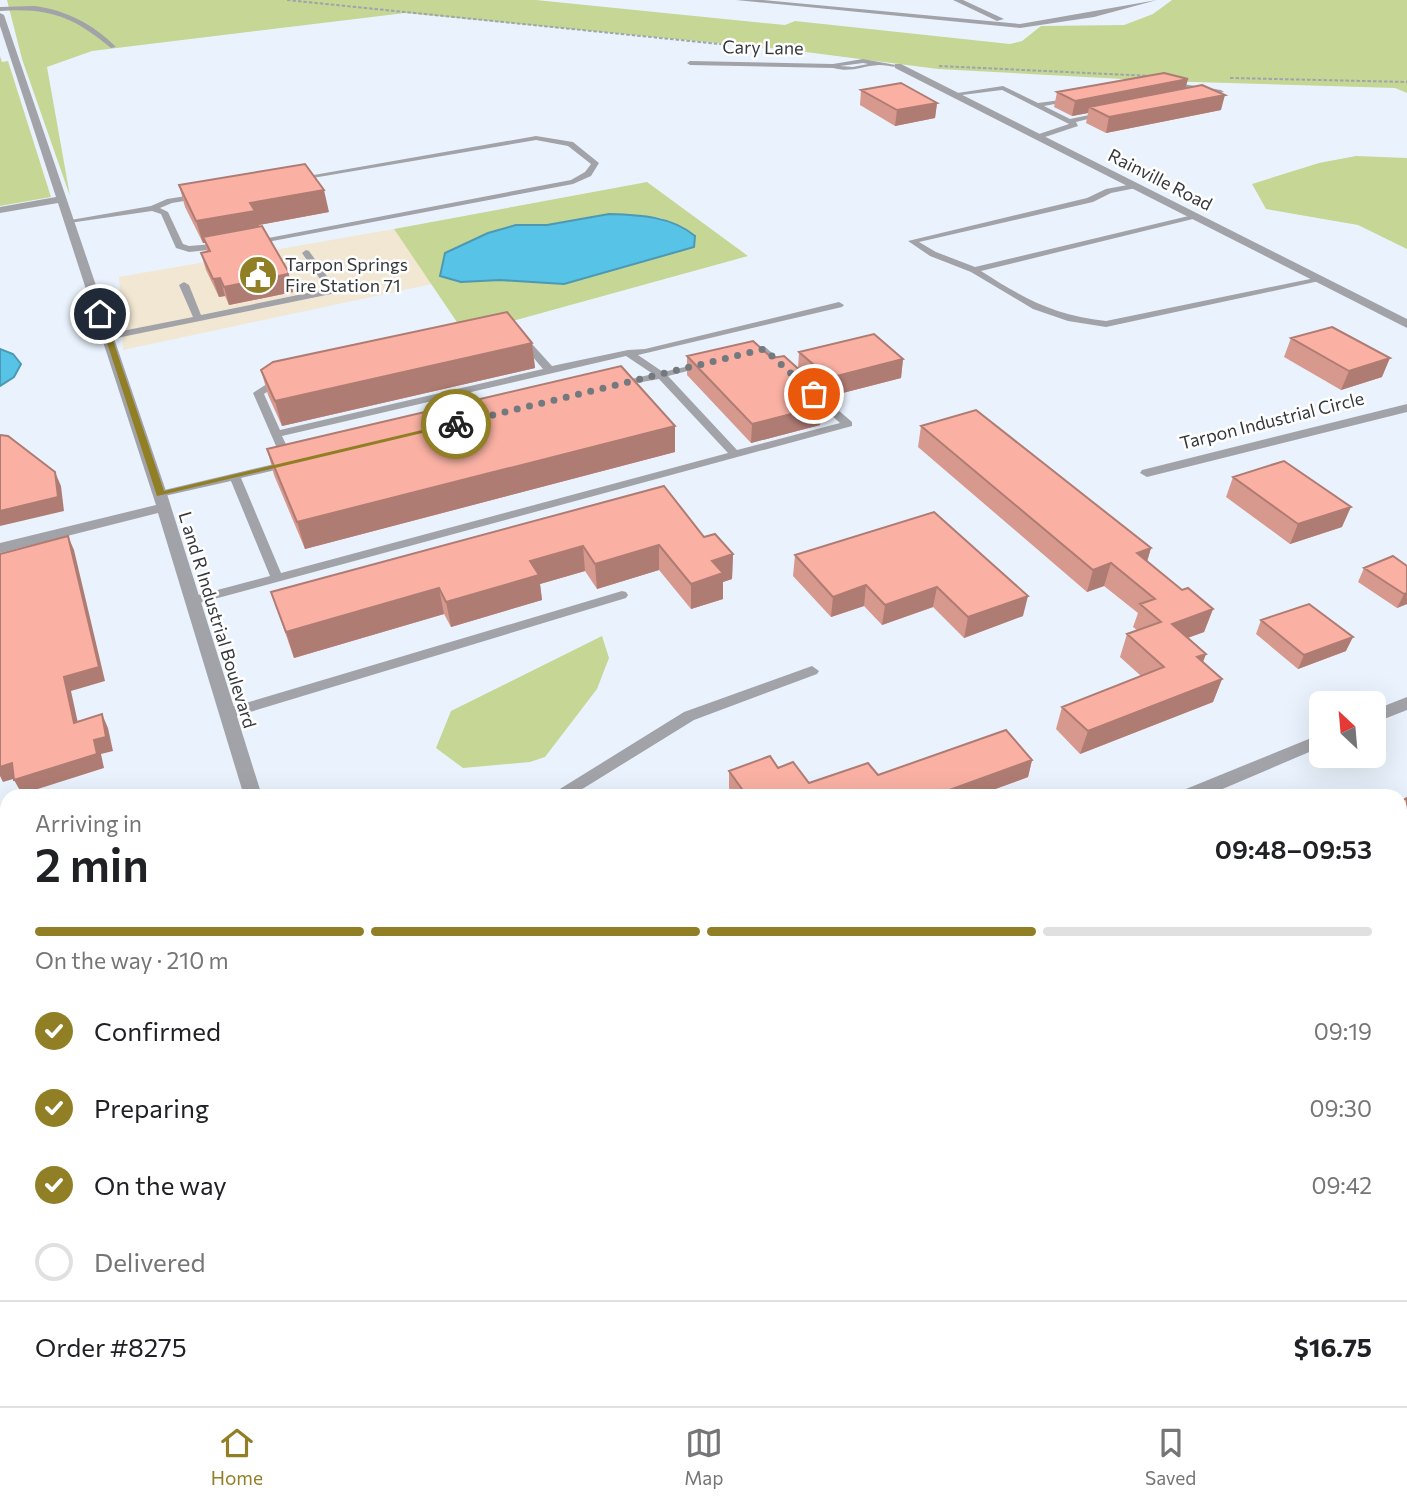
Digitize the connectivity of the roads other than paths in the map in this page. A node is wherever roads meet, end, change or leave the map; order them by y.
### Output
1 (740, 0) edge
2 (957, 0) edge
3 (1153, 0) edge
4 (804, 3) edge
5 (0, 9) edge
6 (0, 15) edge
7 (1012, 26) junction
8 (113, 47) dead end
9 (690, 63) dead end
10 (898, 66) joint
11 (1160, 83) edge
12 (954, 94) junction
13 (1196, 96) edge
14 (1082, 98) edge
15 (1037, 105) junction
16 (1119, 111) edge
17 (1068, 121) junction
18 (1039, 137) junction
19 (279, 182) edge
20 (1133, 186) junction
21 (211, 194) edge
22 (61, 199) junction
23 (153, 208) junction
24 (0, 210) edge
25 (1194, 216) junction
26 (69, 221) junction
27 (306, 253) dead end
28 (974, 270) junction
29 (1320, 280) junction
30 (184, 285) dead end
31 (839, 304) dead end
32 (198, 318) junction
33 (1407, 324) edge
34 (512, 328) edge
35 (107, 337) junction
36 (628, 353) junction
37 (738, 356) edge
38 (712, 362) edge
39 (550, 370) junction
40 (295, 375) edge
41 (661, 375) junction
42 (608, 388) edge
43 (1407, 408) edge
44 (276, 434) junction
45 (735, 454) junction
46 (1147, 472) dead end
47 (235, 477) junction
48 (162, 501) junction
49 (0, 548) edge
50 (277, 577) junction
51 (622, 595) dead end
52 (192, 601) junction
53 (812, 671) dead end
54 (1407, 703) edge
55 (1386, 713) edge
56 (228, 714) junction
57 (1309, 745) edge
58 (251, 789) edge
59 (571, 789) edge
60 (1205, 789) edge

1 - 4 street
2 - 7 street
3 - 7 street
4 - 7 street
5 - 8 lane
6 - 22 street, L and R Industrial Boulevard
9 - 10 lane, Cary Lane
10 - 12 street, Rainville Road
11 - 13 lane
12 - 15 lane
12 - 18 street, Rainville Road
14 - 15 lane
15 - 17 lane
16 - 17 lane
17 - 18 lane
18 - 20 street, Rainville Road
19 - 23 lane
20 - 25 street, Rainville Road
20 - 28 lane
21 - 23 lane
22 - 24 street
22 - 26 street, L and R Industrial Boulevard
23 - 26 lane
25 - 28 lane
25 - 29 street, Rainville Road
26 - 35 street, L and R Industrial Boulevard
27 - 32 lane
28 - 29 lane
29 - 33 street, Rainville Road
30 - 32 lane
31 - 36 lane
32 - 35 lane
34 - 39 lane
35 - 48 street, L and R Industrial Boulevard
36 - 39 lane
36 - 41 lane
37 - 45 lane
38 - 41 lane
39 - 44 lane
40 - 44 lane
41 - 42 lane
41 - 45 lane
43 - 46 street, Tarpon Industrial Circle
44 - 47 lane
45 - 50 lane
47 - 48 lane
47 - 50 lane
48 - 49 street
48 - 52 street, L and R Industrial Boulevard
50 - 52 lane
51 - 56 lane
52 - 56 street, L and R Industrial Boulevard
53 - 59 lane
54 - 55 street
56 - 58 street, L and R Industrial Boulevard
57 - 60 street

